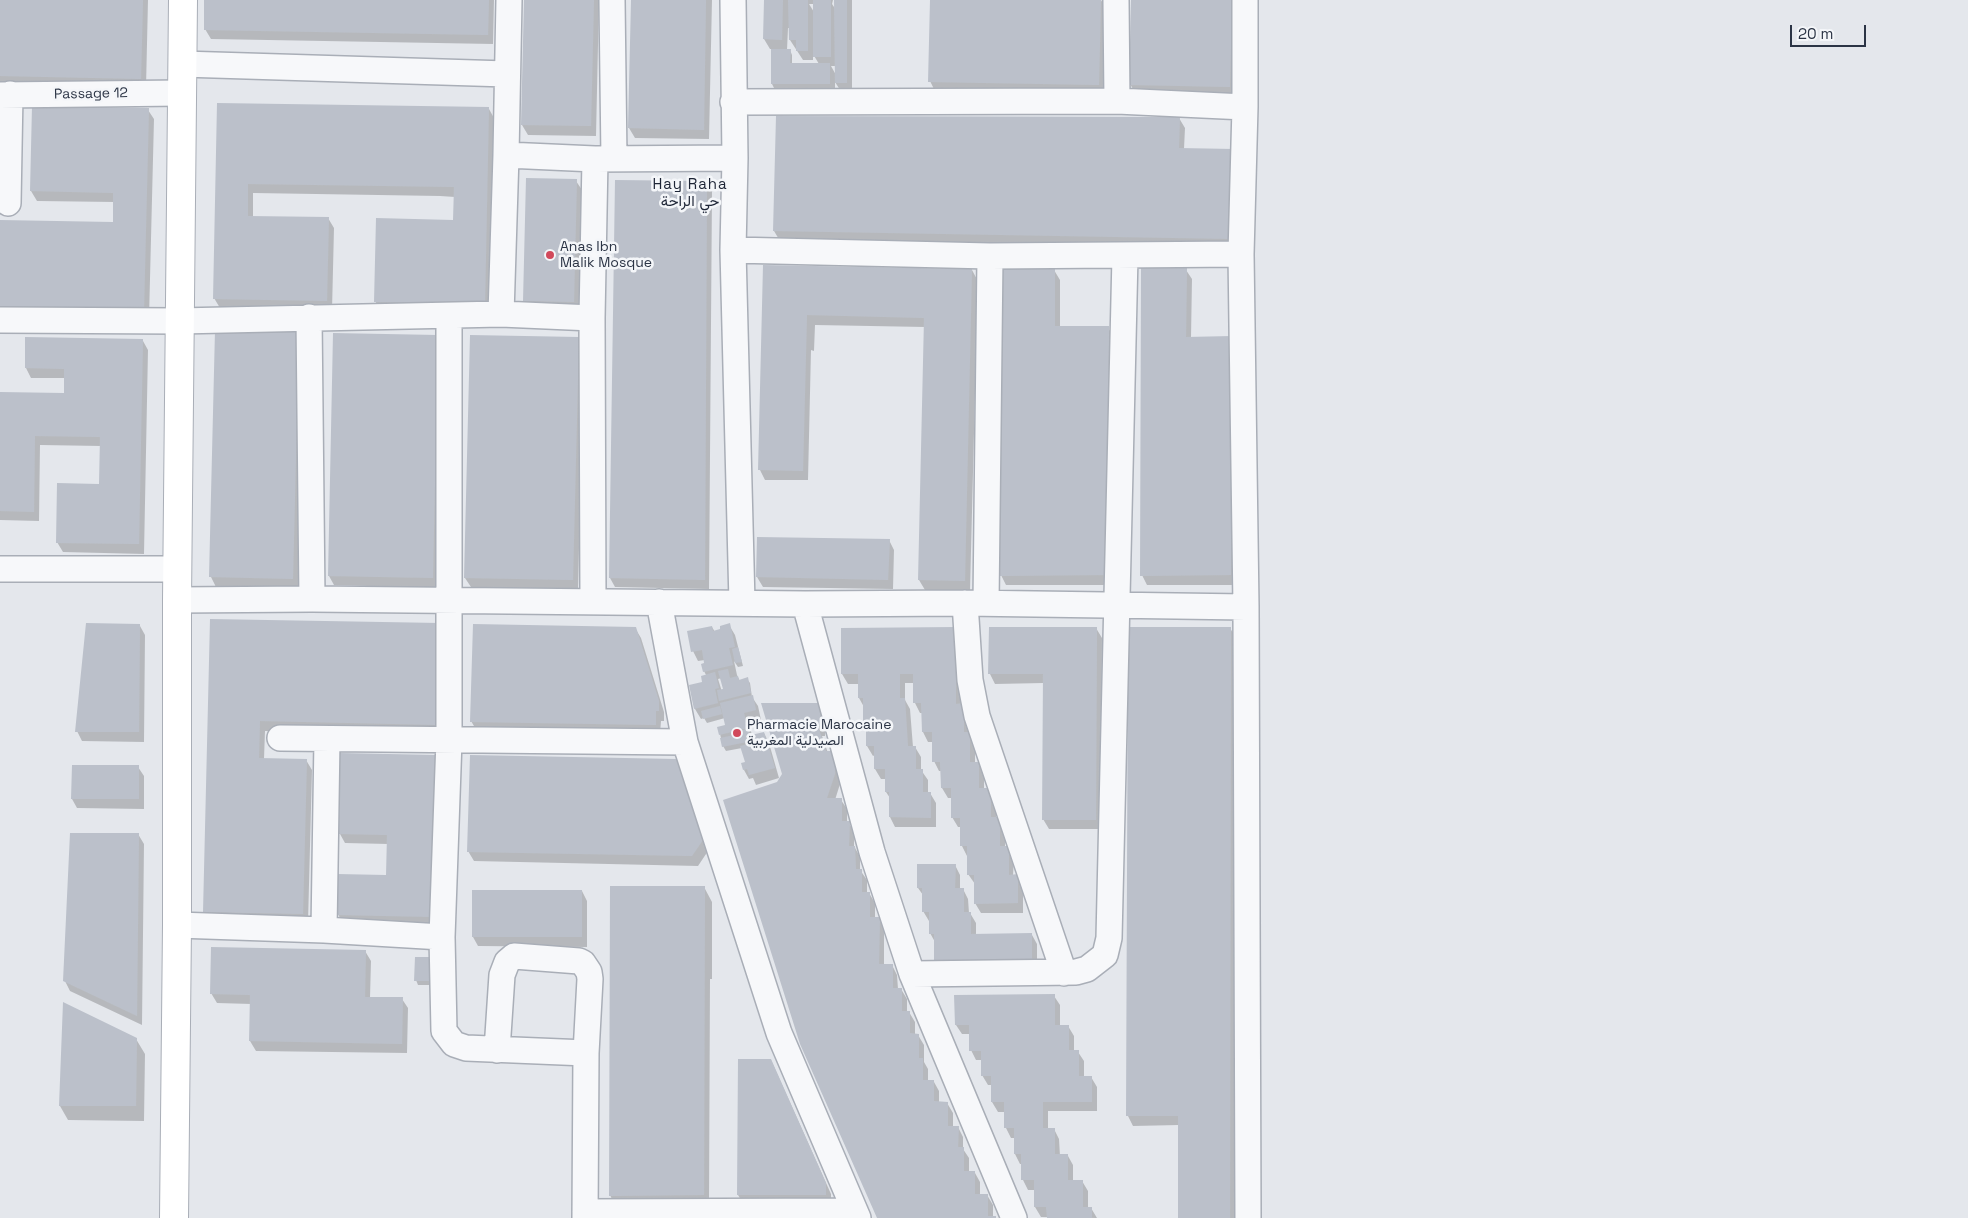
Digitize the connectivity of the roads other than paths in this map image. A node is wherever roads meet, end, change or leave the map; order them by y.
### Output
1 (183, 0) edge
2 (509, 0) edge
3 (612, 0) edge
4 (733, 0) edge
5 (1116, 0) edge
6 (1245, 0) edge
7 (182, 64) junction
8 (507, 74) junction
9 (182, 93) junction
10 (5, 94) edge
11 (1117, 101) junction
12 (733, 102) junction
13 (1245, 107) junction
14 (506, 155) junction
15 (735, 158) junction
16 (604, 159) junction
17 (8, 203) dead end
18 (733, 250) junction
19 (1241, 254) junction
20 (990, 256) junction
21 (1125, 256) junction
22 (501, 314) junction
23 (449, 316) junction
24 (309, 317) junction
25 (592, 318) junction
26 (0, 320) edge
27 (179, 322) junction
28 (0, 569) edge
29 (177, 569) junction
30 (312, 599) junction
31 (176, 600) junction
32 (448, 601) junction
33 (593, 602) junction
34 (659, 602) junction
35 (742, 603) junction
36 (975, 603) junction
37 (805, 604) junction
38 (1117, 605) junction
39 (1246, 607) junction
40 (280, 738) dead end
41 (327, 739) junction
42 (449, 740) junction
43 (686, 742) junction
44 (177, 925) junction
45 (324, 930) junction
46 (442, 938) junction
47 (1064, 973) junction
48 (912, 974) junction
49 (497, 1050) junction
50 (586, 1053) junction
51 (857, 1214) edge
52 (585, 1215) edge
53 (174, 1218) edge
54 (1014, 1218) edge
55 (1248, 1218) edge

1 - 7 street
2 - 8 street
3 - 16 street
4 - 12 street
5 - 11 street
6 - 13 street
7 - 8 street
7 - 9 street
8 - 14 street
9 - 10 street, Passage 12
9 - 27 street
10 - 17 street
11 - 12 street
11 - 13 street
12 - 15 street
13 - 19 street
14 - 16 street
14 - 22 street
15 - 16 street
15 - 18 street
16 - 25 street
18 - 20 street
18 - 35 street
19 - 21 street
19 - 39 street
20 - 21 street
20 - 36 street
21 - 38 street
22 - 23 street
22 - 25 street
23 - 24 street
23 - 32 street
24 - 27 street
24 - 30 street
25 - 33 street
26 - 27 street
27 - 29 street
28 - 29 street
29 - 31 street
30 - 31 street
30 - 32 street
31 - 44 street
32 - 33 street
32 - 42 street
33 - 34 street
34 - 35 street
34 - 43 street
35 - 37 street
36 - 37 street
36 - 38 street
36 - 47 street
37 - 48 street
38 - 39 street
38 - 47 street
39 - 55 street
40 - 41 street
41 - 42 street
41 - 45 street
42 - 43 street
42 - 46 street
43 - 51 street
44 - 45 street
44 - 53 street
45 - 46 street
46 - 49 street
47 - 48 street
48 - 54 street
49 - 50 street
49 - 50 street
50 - 52 street
51 - 52 street

